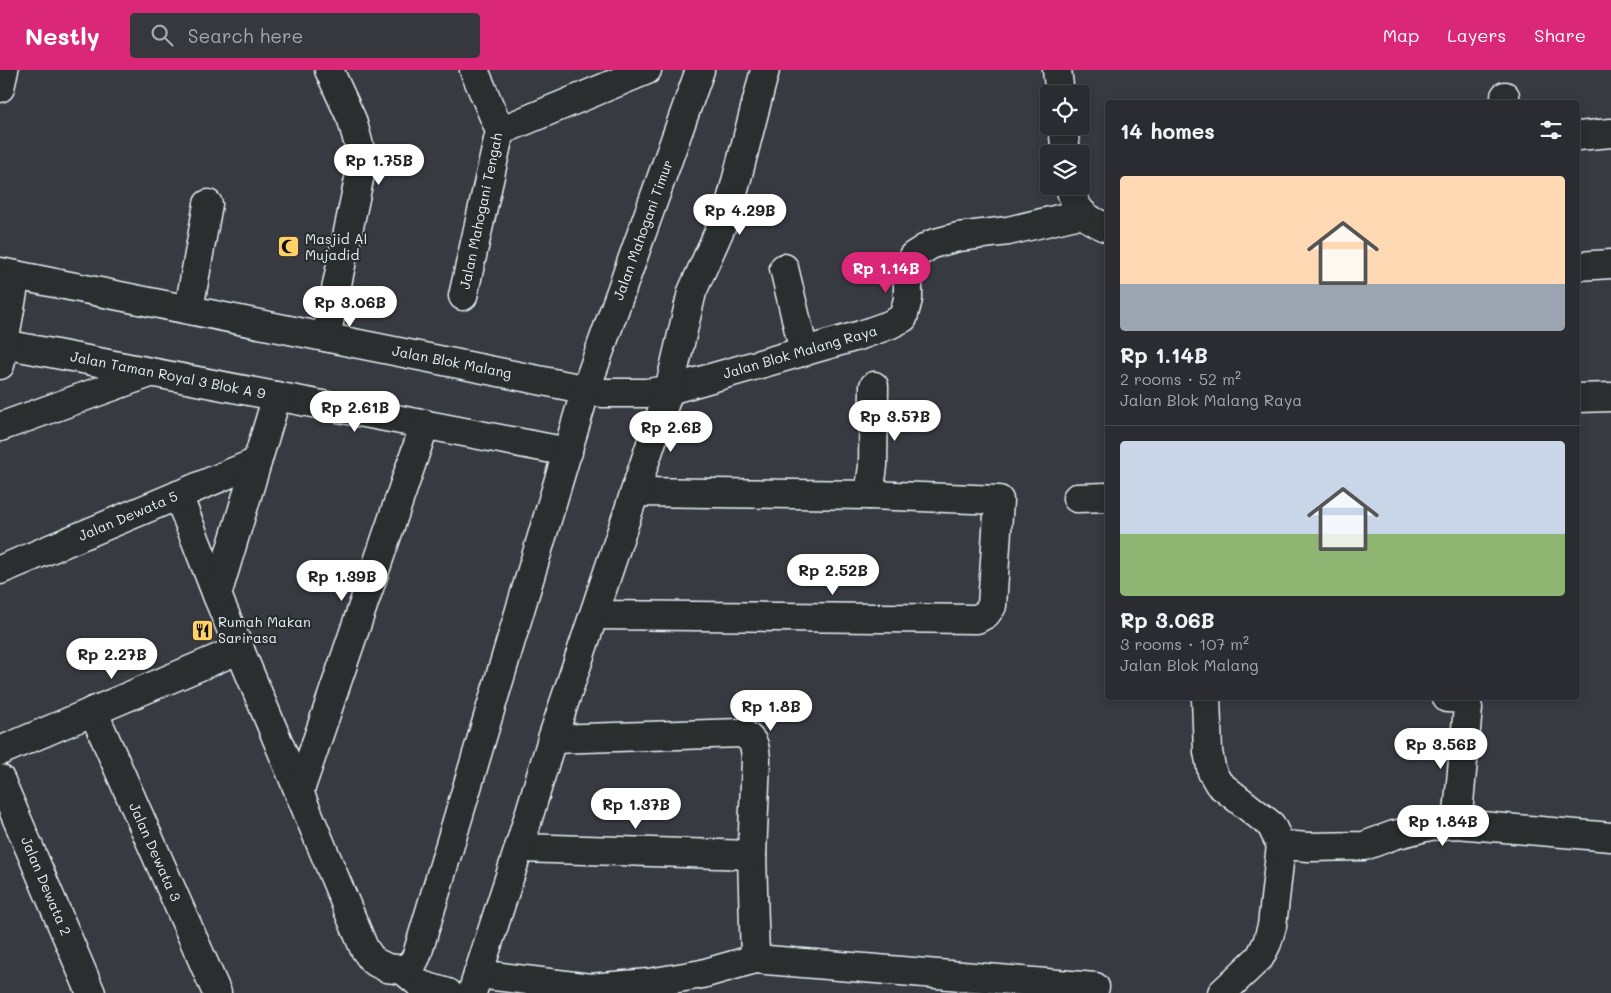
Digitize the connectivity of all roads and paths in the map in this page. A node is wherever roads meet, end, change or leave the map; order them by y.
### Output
1 (4, 70) edge
2 (329, 70) edge
3 (474, 70) edge
4 (647, 70) edge
5 (700, 70) edge
6 (765, 70) edge
7 (1057, 70) edge
8 (1059, 85) edge
9 (0, 88) edge
10 (500, 130) junction
11 (1611, 133) edge
12 (1580, 136) edge
13 (1071, 195) edge
14 (208, 204) dead end
15 (1080, 214) junction
16 (1105, 226) edge
17 (1611, 264) edge
18 (1580, 266) edge
19 (784, 268) dead end
20 (8, 273) edge
21 (463, 296) dead end
22 (189, 309) junction
23 (326, 337) junction
24 (804, 352) junction
25 (2, 354) edge
26 (151, 372) junction
27 (874, 386) dead end
28 (595, 391) junction
29 (658, 392) junction
30 (276, 396) junction
31 (1611, 396) edge
32 (1580, 398) edge
33 (425, 424) junction
34 (0, 427) edge
35 (568, 452) junction
36 (257, 462) junction
37 (636, 492) junction
38 (178, 495) junction
39 (869, 495) junction
40 (1077, 498) dead end
41 (1105, 498) edge
42 (0, 570) edge
43 (217, 595) junction
44 (595, 615) junction
45 (240, 649) junction
46 (1206, 700) edge
47 (1462, 700) edge
48 (93, 711) junction
49 (552, 739) junction
50 (0, 751) edge
51 (0, 778) edge
52 (299, 793) junction
53 (1456, 824) junction
54 (1611, 837) edge
55 (1281, 845) junction
56 (519, 848) junction
57 (752, 855) junction
58 (755, 959) junction
59 (403, 970) junction
60 (475, 984) edge
61 (1095, 987) dead end
62 (1226, 989) edge
63 (438, 990) edge
64 (591, 991) edge
65 (91, 993) edge
66 (217, 993) edge

1 - 9 street
2 - 23 street
3 - 10 street, Jalan Mahogani Tengah
4 - 10 street
5 - 28 street, Jalan Mahogani Timur
6 - 29 street
7 - 8 street
10 - 21 street, Jalan Mahogani Tengah
11 - 12 street
13 - 15 street
14 - 22 street
15 - 16 street
15 - 24 street, Jalan Blok Malang Raya
17 - 18 street
19 - 24 street
20 - 22 street, Jalan Blok Malang
20 - 25 street
22 - 23 street, Jalan Blok Malang
23 - 28 street, Jalan Blok Malang
24 - 29 street, Jalan Blok Malang Raya
25 - 26 street, Jalan Taman Royal 3 Blok A 9
26 - 30 street, Jalan Taman Royal 3 Blok A 9
26 - 34 street
27 - 39 street
28 - 29 street, Jalan Blok Malang
28 - 35 street, Jalan Mahogani Timur
29 - 37 street
30 - 33 street, Jalan Taman Royal 3 Blok A 9
30 - 36 street
31 - 32 street
33 - 35 street, Jalan Taman Royal 3 Blok A 9
33 - 52 street
35 - 59 street, Jalan Mahogani Timur
36 - 38 street, Jalan Dewata 5
36 - 43 street
37 - 39 street
37 - 44 street
38 - 42 street, Jalan Dewata 5
38 - 43 street
39 - 44 street
40 - 41 street
43 - 45 street
44 - 49 street
45 - 48 street
45 - 52 street
46 - 55 street
47 - 53 street
48 - 50 street
48 - 66 street, Jalan Dewata 3
49 - 56 street
49 - 57 street
51 - 65 street, Jalan Dewata 2
52 - 59 street
53 - 54 street
53 - 55 street
55 - 62 street
56 - 57 street
56 - 60 street
57 - 58 street
58 - 61 street
58 - 64 street
59 - 63 street
60 - 64 street

